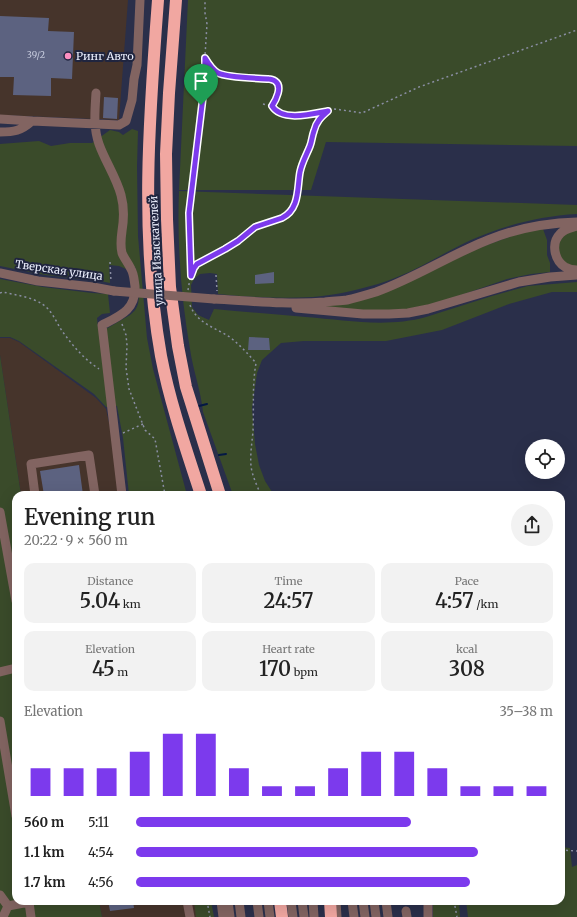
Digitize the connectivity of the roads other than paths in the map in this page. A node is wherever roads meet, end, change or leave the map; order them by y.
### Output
1 (140, 0) edge
2 (158, 0) edge
3 (176, 0) edge
4 (96, 93) dead end
5 (0, 119) edge
6 (32, 121) junction
7 (94, 123) junction
8 (0, 132) edge
9 (577, 222) edge
10 (577, 226) edge
11 (577, 270) edge
12 (0, 274) edge
13 (577, 275) edge
14 (215, 297) junction
15 (34, 491) edge
16 (94, 491) edge
17 (119, 491) edge
18 (200, 491) edge
19 (221, 491) edge
20 (0, 512) edge
21 (3, 545) edge
22 (12, 584) edge
23 (12, 669) edge
24 (0, 672) edge
25 (0, 721) edge
26 (12, 792) edge
27 (0, 895) edge
28 (13, 905) edge
29 (29, 905) edge
30 (188, 905) edge
31 (222, 905) edge
32 (228, 905) edge
33 (234, 905) edge
34 (240, 905) edge
35 (246, 905) edge
36 (252, 905) edge
37 (258, 905) edge
38 (262, 905) edge
39 (268, 905) edge
40 (274, 905) edge
41 (280, 905) edge
42 (286, 905) edge
43 (292, 905) edge
44 (296, 905) edge
45 (302, 905) edge
46 (308, 905) edge
47 (313, 905) edge
48 (318, 905) edge
49 (324, 905) edge
50 (330, 905) edge
51 (336, 905) edge
52 (342, 905) edge
53 (347, 905) edge
54 (352, 905) edge
55 (358, 905) edge
56 (364, 905) edge
57 (369, 905) edge
58 (374, 905) edge
59 (380, 905) edge
60 (386, 905) edge
61 (428, 905) edge
62 (8, 906) junction
63 (3, 917) edge
64 (31, 917) edge
65 (190, 917) edge
66 (223, 917) edge
67 (230, 917) edge
68 (236, 917) edge
69 (242, 917) edge
70 (247, 917) edge
71 (253, 917) edge
72 (259, 917) edge
73 (264, 917) edge
74 (270, 917) edge
75 (276, 917) edge
76 (282, 917) edge
77 (287, 917) edge
78 (293, 917) edge
79 (298, 917) edge
80 (304, 917) edge
81 (309, 917) edge
82 (314, 917) edge
83 (320, 917) edge
84 (326, 917) edge
85 (331, 917) edge
86 (337, 917) edge
87 (343, 917) edge
88 (348, 917) edge
89 (354, 917) edge
90 (359, 917) edge
91 (365, 917) edge
92 (370, 917) edge
93 (376, 917) edge
94 (382, 917) edge
95 (388, 917) edge
96 (428, 917) edge

1 - 7 street
2 - 18 highway, улица Изыскателей
3 - 19 highway, улица Изыскателей
4 - 7 street
5 - 6 street
6 - 7 street
6 - 8 street
7 - 17 street
9 - 14 street
10 - 11 street
12 - 14 street, Тверская улица, bridge
13 - 14 street
15 - 16 street
20 - 21 street
21 - 22 street
23 - 24 street
25 - 26 street
27 - 62 street
28 - 62 street
29 - 64 street
30 - 65 street
31 - 66 street
32 - 67 street
33 - 68 street
34 - 69 street
35 - 70 street
36 - 71 street
37 - 72 street
38 - 73 street
39 - 74 street
40 - 75 street
41 - 76 highway
42 - 77 street
43 - 78 street
44 - 79 street
45 - 80 street
46 - 81 street
47 - 82 street
48 - 83 street
49 - 84 street
50 - 85 highway
51 - 86 street
52 - 87 street
53 - 88 street
54 - 89 street
55 - 90 street
56 - 91 street
57 - 92 street
58 - 93 street
59 - 94 street
60 - 95 street
61 - 96 street
62 - 63 street

